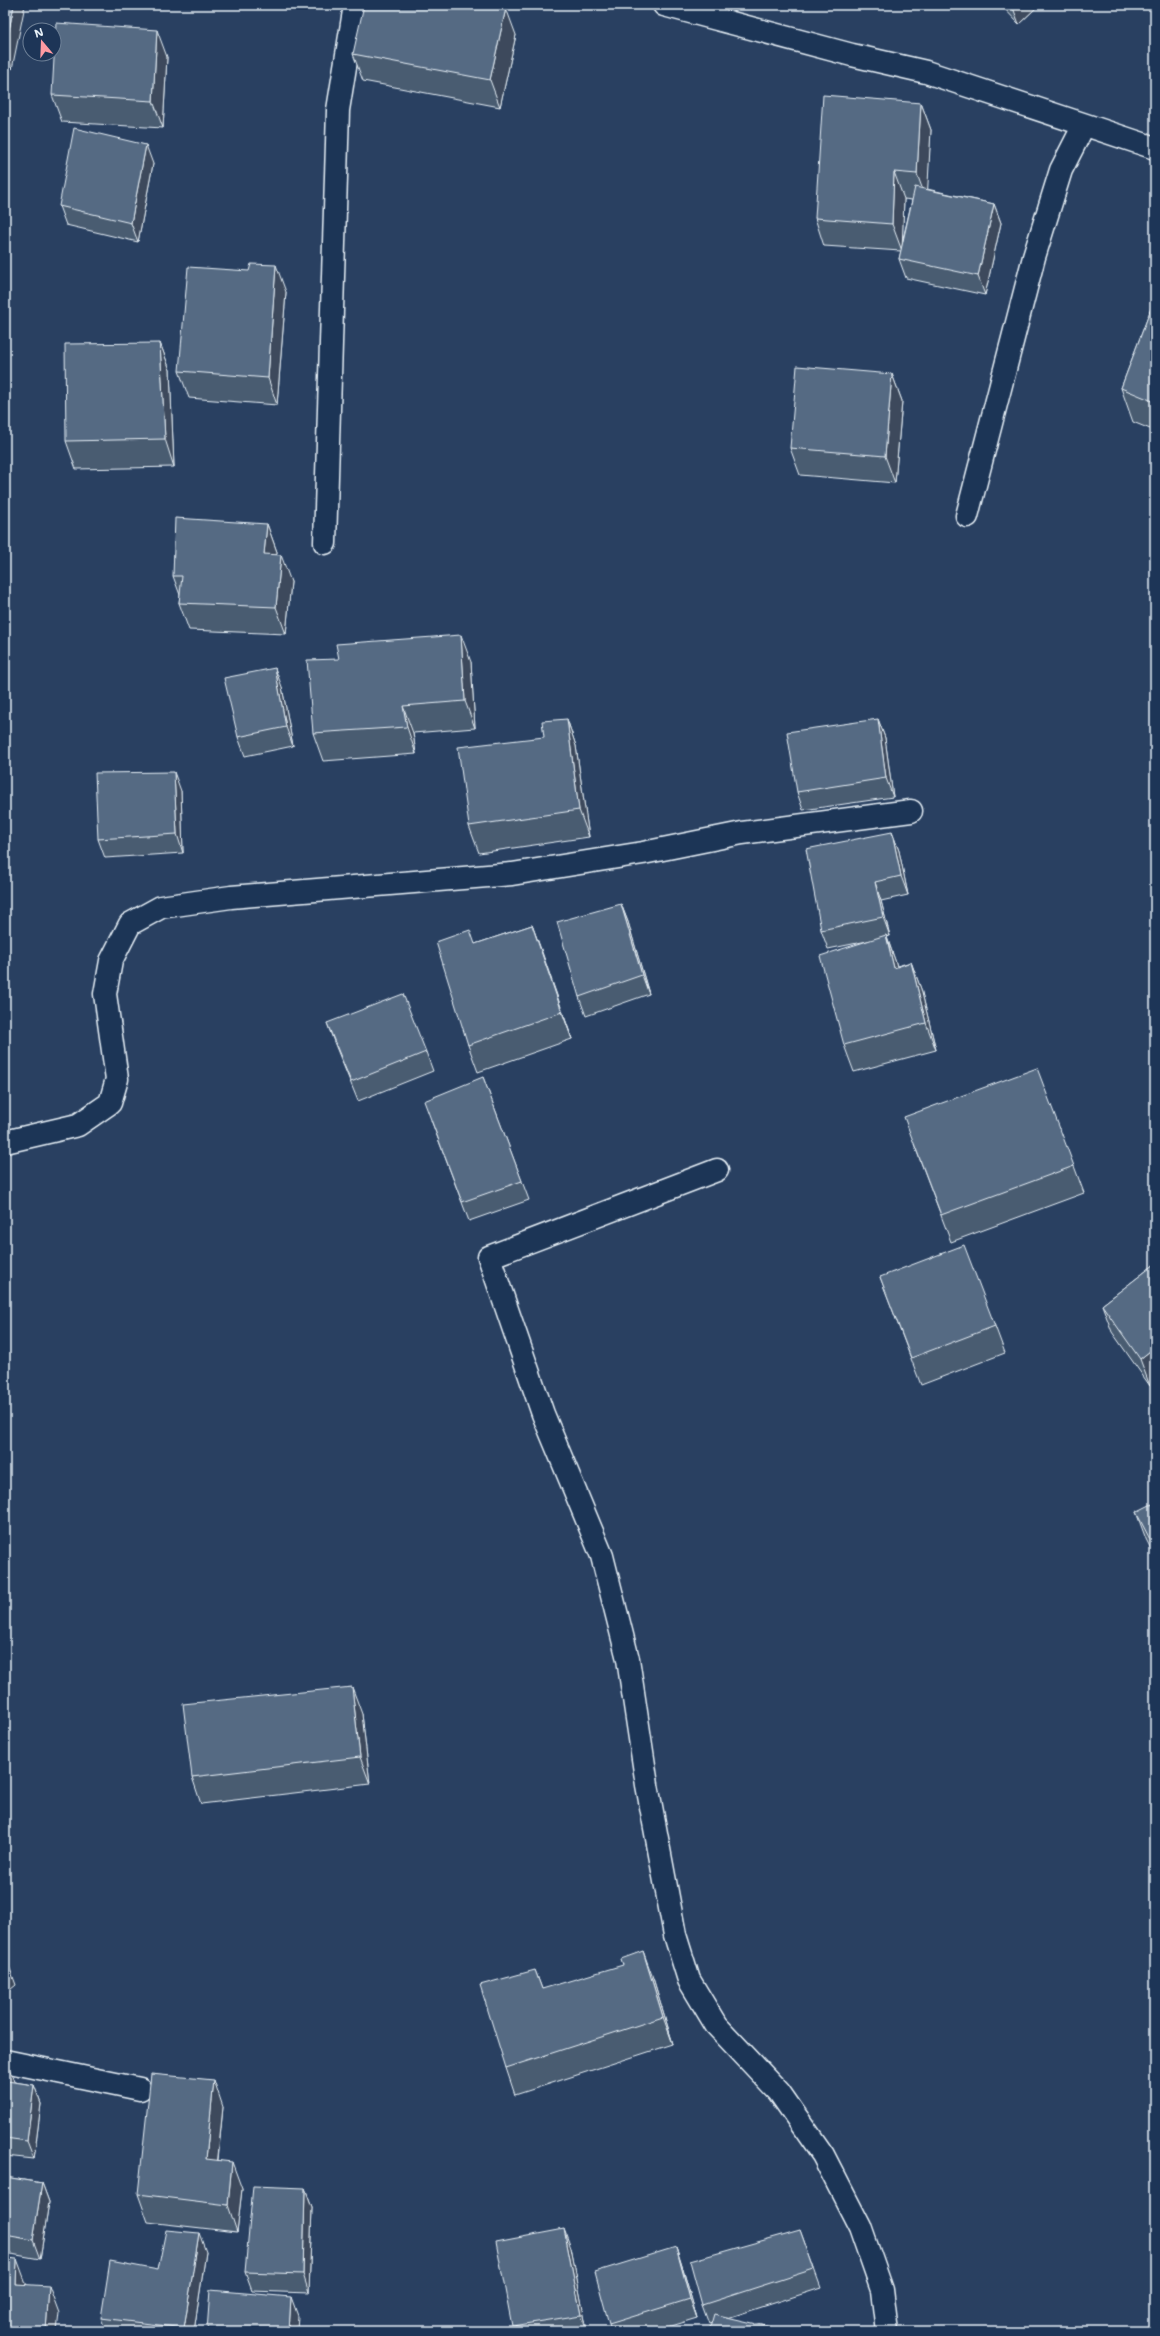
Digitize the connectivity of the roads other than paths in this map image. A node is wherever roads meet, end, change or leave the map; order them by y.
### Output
1 (355, 5) edge
2 (664, 5) edge
3 (1084, 125) junction
4 (1155, 148) edge
5 (967, 516) dead end
6 (325, 543) dead end
7 (911, 811) dead end
8 (5, 1142) edge
9 (716, 1170) dead end
10 (5, 2061) edge
11 (140, 2089) dead end
12 (887, 2331) edge

1 - 6 street
2 - 3 street
3 - 4 street
3 - 5 street
7 - 8 street
9 - 12 street
10 - 11 street

